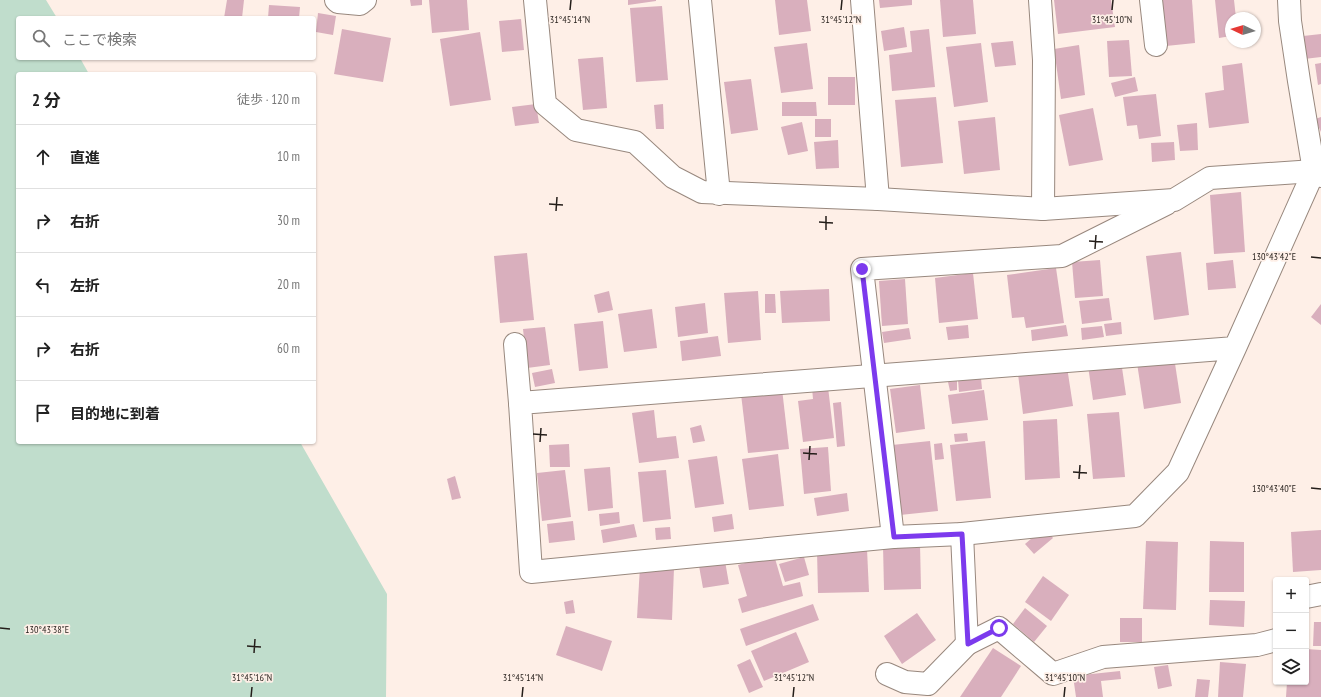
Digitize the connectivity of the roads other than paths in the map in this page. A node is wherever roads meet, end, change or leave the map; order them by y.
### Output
1 (336, 0) edge
2 (365, 0) edge
3 (535, 0) edge
4 (700, 0) edge
5 (862, 0) edge
6 (1040, 0) edge
7 (1151, 0) edge
8 (1289, 0) edge
9 (1156, 45) dead end
10 (1317, 174) edge
11 (719, 194) junction
12 (878, 199) junction
13 (1174, 200) junction
14 (1043, 209) junction
15 (515, 344) dead end
16 (1235, 348) junction
17 (875, 375) junction
18 (520, 403) junction
19 (962, 534) junction
20 (894, 537) junction
21 (1321, 594) edge
22 (1309, 597) edge
23 (1273, 641) edge
24 (968, 644) junction
25 (887, 674) dead end

1 - 2 street
3 - 11 street
4 - 11 street
5 - 12 street
6 - 14 street
7 - 9 street
8 - 10 street
10 - 13 street
10 - 16 street
11 - 12 street
12 - 14 street
13 - 14 street
13 - 17 street
15 - 18 street
16 - 17 street
16 - 19 street
17 - 18 street
17 - 20 street
18 - 20 street
19 - 20 street
19 - 24 street
21 - 22 street
23 - 24 street
24 - 25 street

